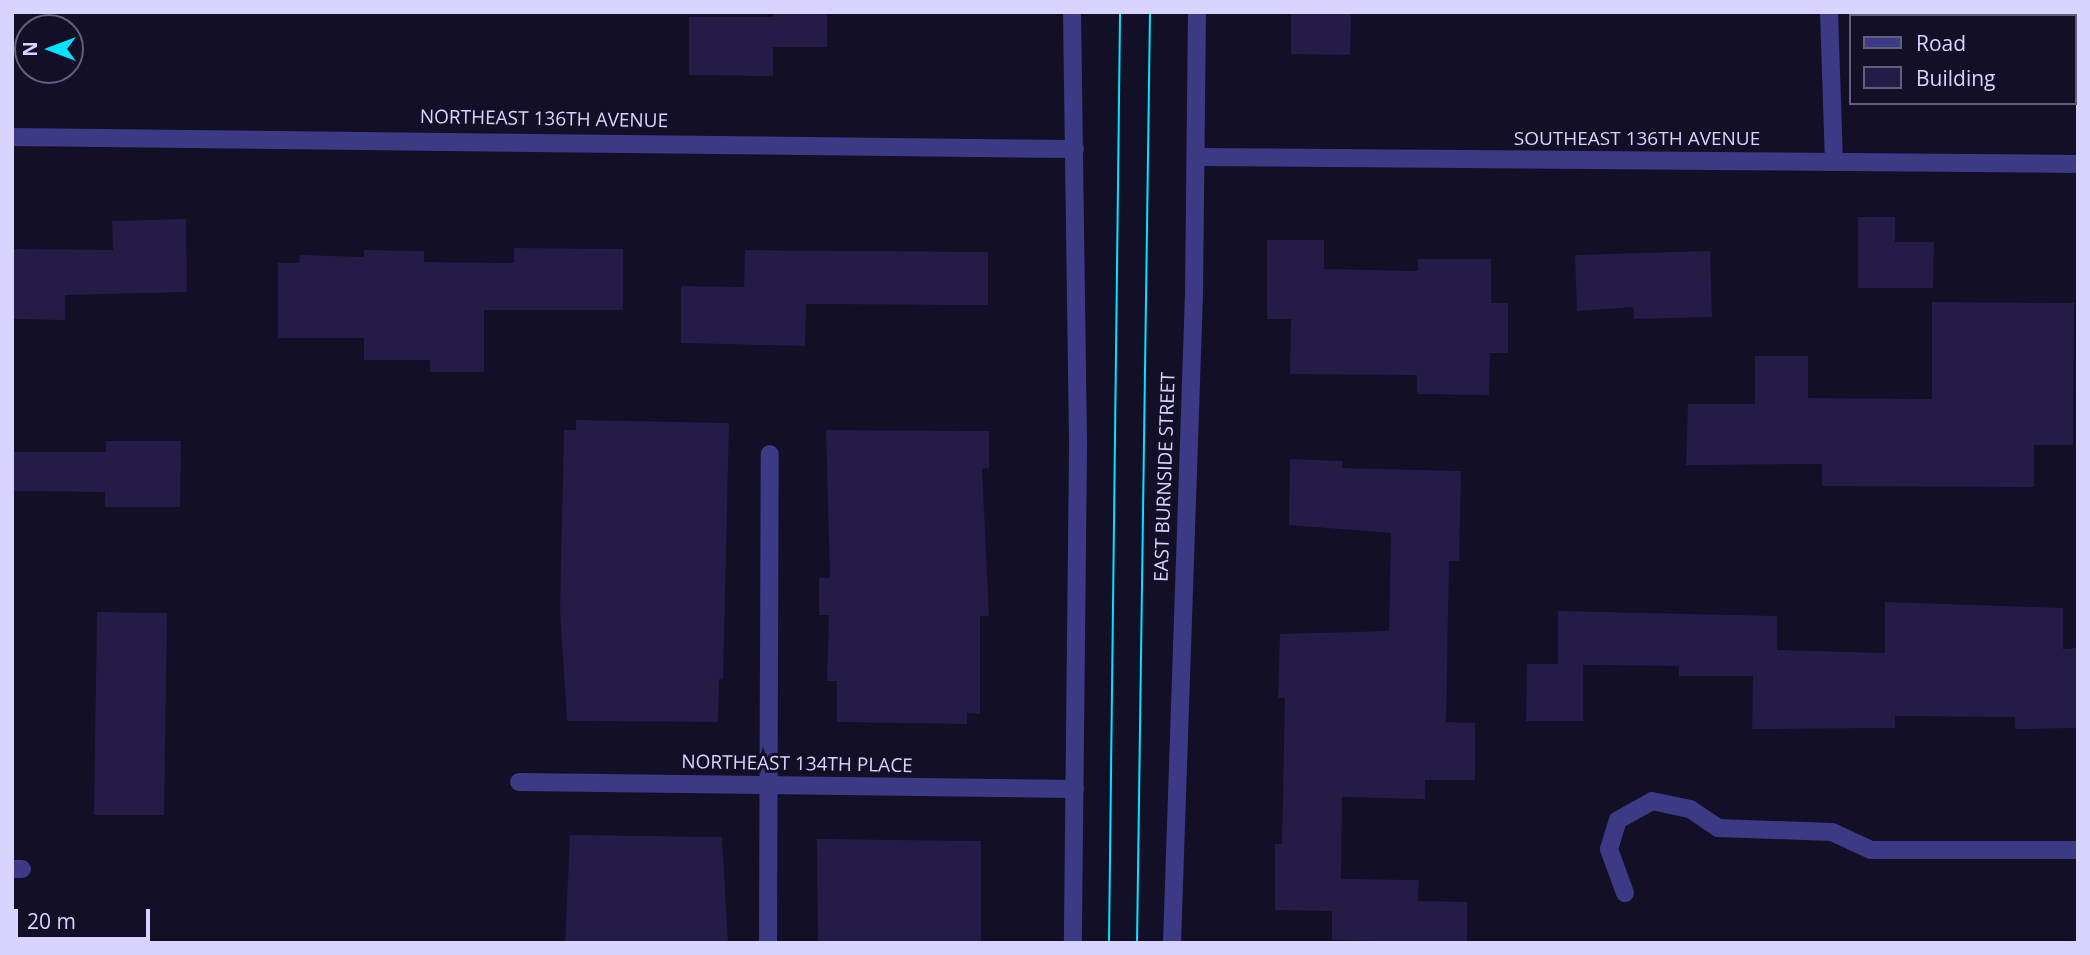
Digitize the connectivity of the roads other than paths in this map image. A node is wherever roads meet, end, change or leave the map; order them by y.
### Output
1 (1072, 12) edge
2 (1198, 12) edge
3 (1829, 12) edge
4 (12, 137) edge
5 (1075, 149) junction
6 (1196, 157) junction
7 (1834, 162) junction
8 (2078, 164) edge
9 (770, 454) dead end
10 (519, 782) dead end
11 (769, 785) junction
12 (1075, 789) junction
13 (2078, 850) edge
14 (1625, 892) dead end
15 (768, 943) edge
16 (1073, 943) edge
17 (1172, 943) edge

1 - 5 street
2 - 6 street, EAST BURNSIDE STREET
3 - 7 street
4 - 5 street, NORTHEAST 136TH AVENUE
5 - 12 street
6 - 7 street, SOUTHEAST 136TH AVENUE
6 - 17 street, EAST BURNSIDE STREET
7 - 8 street, SOUTHEAST 136TH AVENUE
9 - 11 street
10 - 11 street, NORTHEAST 134TH PLACE
11 - 12 street, NORTHEAST 134TH PLACE
11 - 15 street
12 - 16 street
13 - 14 street

